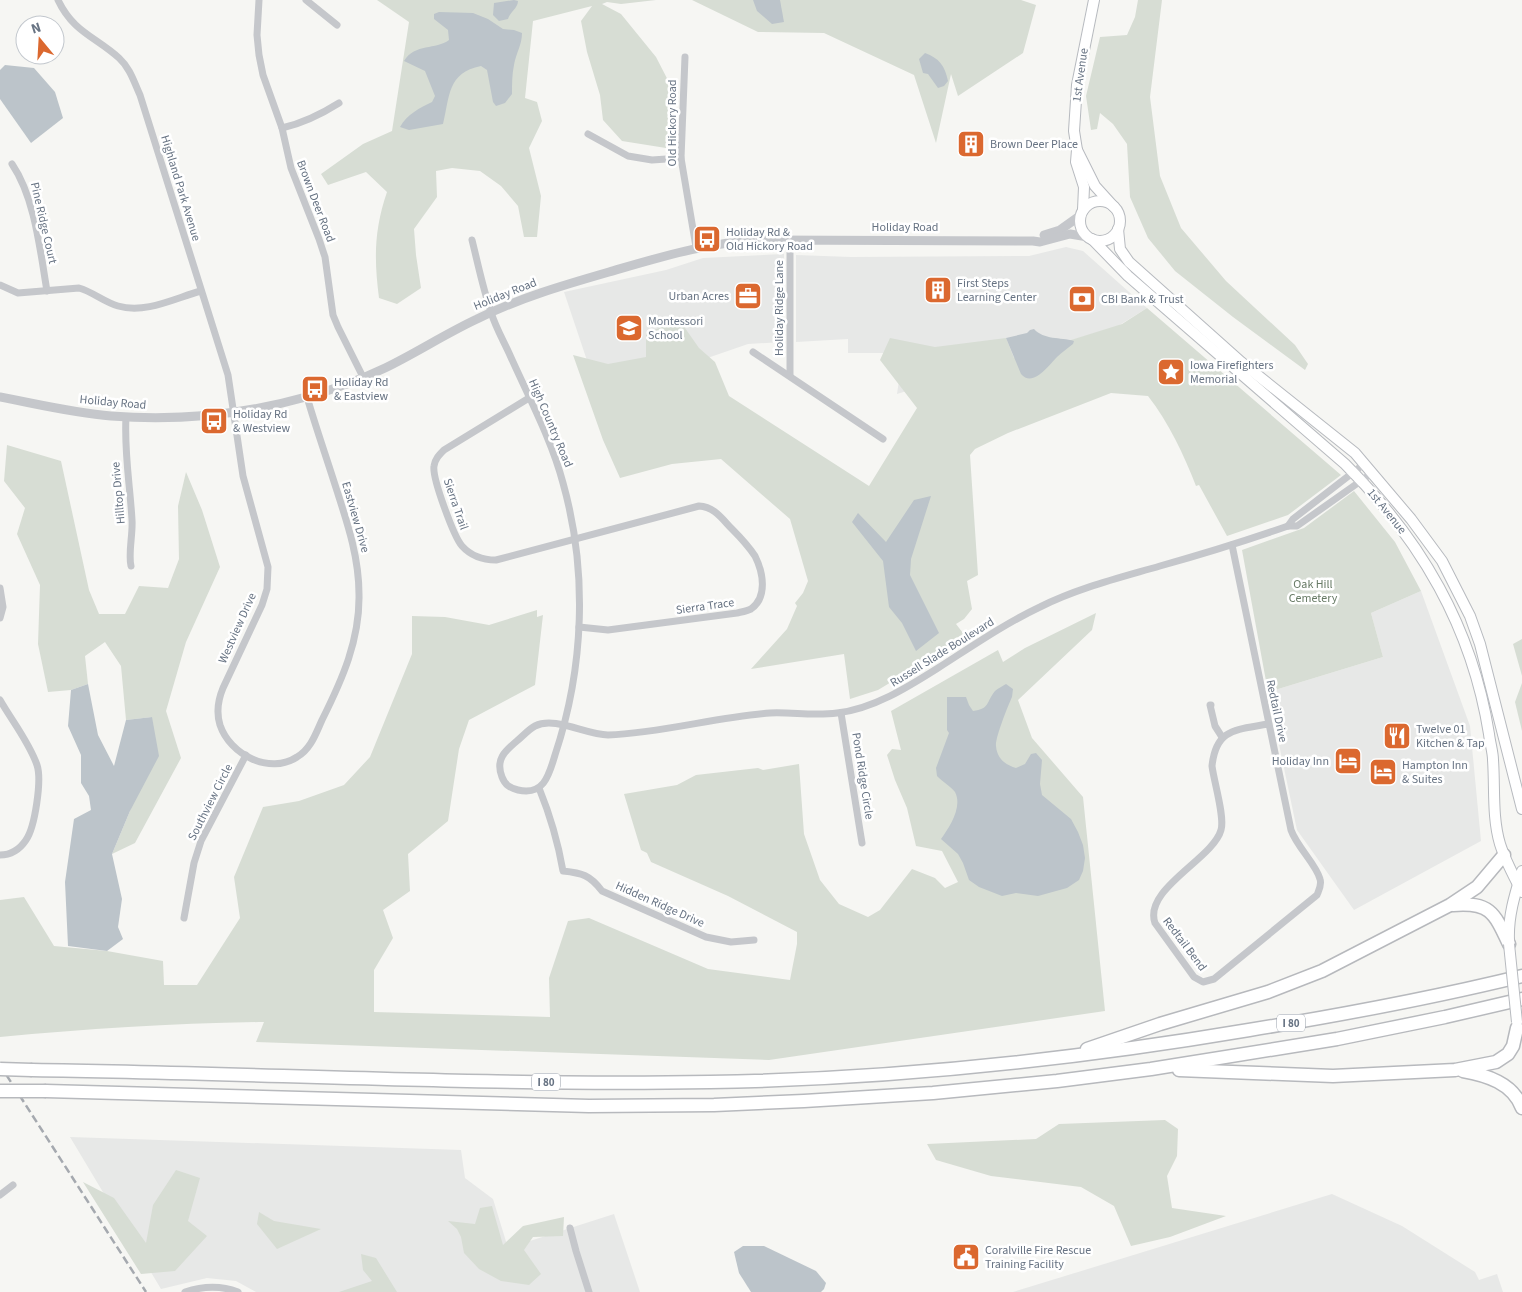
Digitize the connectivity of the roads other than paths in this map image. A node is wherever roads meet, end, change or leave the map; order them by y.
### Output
1 (58, 0) edge
2 (259, 0) edge
3 (306, 0) edge
4 (1094, 0) edge
5 (337, 25) dead end
6 (684, 57) dead end
7 (339, 103) dead end
8 (282, 128) junction
9 (588, 134) dead end
10 (1077, 150) junction
11 (681, 158) junction
12 (12, 164) dead end
13 (1114, 207) junction
14 (1082, 213) junction
15 (1118, 229) junction
16 (1090, 238) junction
17 (472, 240) dead end
18 (790, 240) junction
19 (1033, 240) junction
20 (696, 247) junction
21 (0, 285) edge
22 (47, 291) junction
23 (201, 291) junction
24 (491, 312) junction
25 (753, 352) dead end
26 (790, 376) junction
27 (363, 377) junction
28 (0, 397) edge
29 (307, 397) junction
30 (529, 398) junction
31 (233, 412) junction
32 (126, 417) junction
33 (883, 438) dead end
34 (1364, 464) junction
35 (1372, 473) junction
36 (1358, 476) junction
37 (575, 540) junction
38 (1232, 546) junction
39 (131, 566) dead end
40 (0, 588) edge
41 (0, 618) edge
42 (579, 626) junction
43 (0, 700) edge
44 (1211, 705) dead end
45 (841, 713) junction
46 (1268, 724) junction
47 (565, 726) junction
48 (1222, 737) junction
49 (246, 755) junction
50 (539, 788) junction
51 (1522, 809) edge
52 (862, 843) dead end
53 (1504, 855) junction
54 (0, 856) edge
55 (1522, 871) edge
56 (1318, 874) joint
57 (1520, 888) edge
58 (1450, 905) junction
59 (184, 918) dead end
60 (754, 940) dead end
61 (1509, 944) junction
62 (1522, 976) edge
63 (1522, 999) edge
64 (1519, 1029) edge
65 (1059, 1059) junction
66 (0, 1069) edge
67 (1151, 1070) junction
68 (1456, 1070) junction
69 (0, 1091) edge
70 (1522, 1108) edge
71 (13, 1184) dead end
72 (0, 1195) edge
73 (570, 1228) dead end
74 (185, 1292) edge
75 (238, 1292) edge
76 (589, 1292) edge

1 - 23 street, Highland Park Avenue
2 - 8 street, Brown Deer Road
3 - 5 street
4 - 10 main road, 1st Avenue
6 - 11 street, Old Hickory Road
7 - 8 street
8 - 27 street, Brown Deer Road
9 - 11 street
10 - 13 main road, 1st Avenue
10 - 14 main road, 1st Avenue
11 - 20 street, Old Hickory Road
12 - 22 street, Pine Ridge Court
13 - 14 main road
13 - 15 main road
14 - 16 main road
14 - 19 street, Holiday Road
15 - 16 main road
15 - 34 main road, 1st Avenue
16 - 19 street, Holiday Road
16 - 36 main road, 1st Avenue
17 - 24 street, High Country Road
18 - 19 street, Holiday Road
18 - 20 street, Holiday Road
18 - 26 street, Holiday Ridge Lane
20 - 24 street, Holiday Road
21 - 22 street
22 - 23 street
23 - 31 street, Highland Park Avenue
24 - 27 street, Holiday Road
24 - 30 street, High Country Road
25 - 26 street, Holiday Ridge Lane
26 - 33 street, Holiday Ridge Lane
27 - 29 street, Holiday Road
28 - 32 street, Holiday Road
29 - 31 street, Holiday Road
29 - 49 street, Eastview Drive
30 - 37 street, High Country Road
30 - 37 street, Sierra Trail
31 - 32 street, Holiday Road
31 - 49 street, Westview Drive
32 - 39 street, Hilltop Drive
34 - 35 main road, 1st Avenue
34 - 36 street, Russell Slade Boulevard
35 - 36 street, Russell Slade Boulevard
35 - 51 main road, 1st Avenue
36 - 38 street, Russell Slade Boulevard
36 - 53 main road, 1st Avenue
37 - 42 street, High Country Road
37 - 42 street, Sierra Trace
38 - 45 street, Russell Slade Boulevard
38 - 46 street, Redtail Drive
40 - 41 street
42 - 47 street, High Country Road
43 - 54 street
44 - 48 street
45 - 47 street, Russell Slade Boulevard
45 - 52 street, Pond Ridge Circle
46 - 48 street
46 - 56 street, Redtail Drive
47 - 50 street, High Country Road
47 - 50 street, Russell Slade Boulevard
48 - 56 street, Redtail Bend
49 - 59 street, Southview Circle
50 - 60 street, Hidden Ridge Drive
53 - 57 main road, 1st Avenue
53 - 58 highway
55 - 57 main road
57 - 61 main road
58 - 61 highway
58 - 65 highway
61 - 64 main road, bridge
62 - 65 highway, I 80
63 - 67 highway, I 80
64 - 68 highway
65 - 66 highway, I 80, bridge
67 - 68 highway
67 - 69 highway, I 80, bridge
68 - 70 highway
71 - 72 street
73 - 76 street
74 - 75 street

